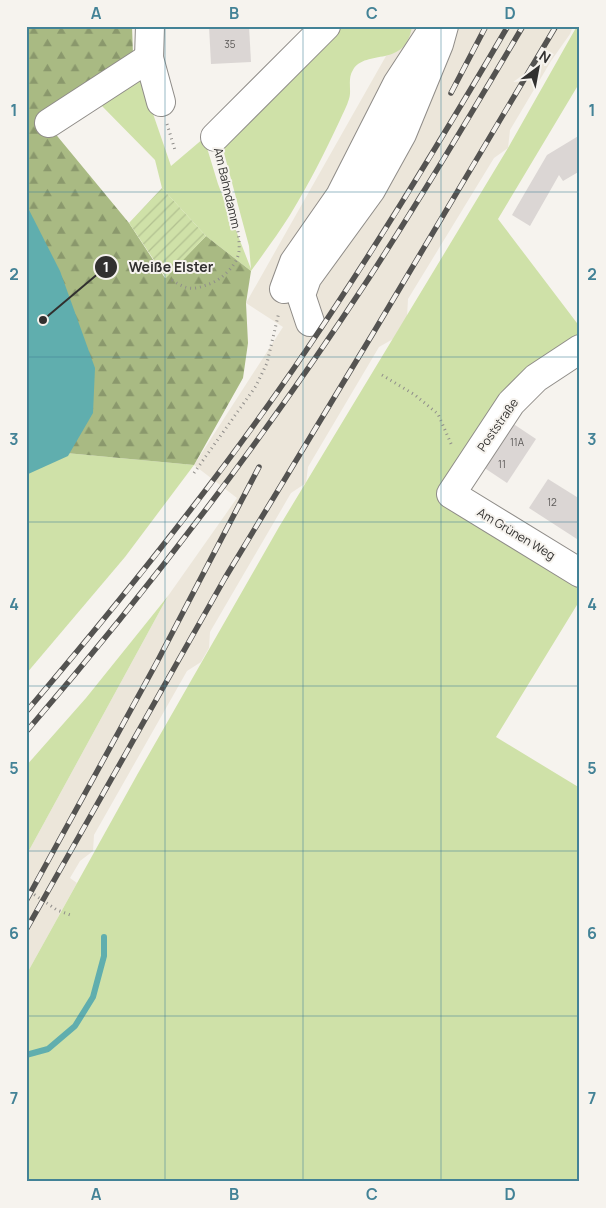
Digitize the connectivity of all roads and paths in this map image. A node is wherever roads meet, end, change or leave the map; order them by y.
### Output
1 (150, 26) edge
2 (326, 26) edge
3 (435, 26) edge
4 (444, 26) edge
5 (149, 58) junction
6 (161, 102) dead end
7 (49, 123) dead end
8 (215, 137) joint
9 (172, 280) dead end
10 (284, 289) joint
11 (310, 322) dead end
12 (580, 348) edge
13 (382, 375) dead end
14 (470, 466) junction
15 (194, 473) dead end
16 (451, 494) joint
17 (580, 573) edge
18 (26, 889) edge
19 (73, 916) dead end

1 - 5 street
2 - 8 street, Am Bahndamm
3 - 10 street
4 - 11 street
5 - 6 street
5 - 7 street
8 - 9 path, Am Bahndamm
10 - 15 path
12 - 14 street, Poststraße
13 - 14 path
14 - 16 street, Poststraße
16 - 17 street, Am Grünen Weg
18 - 19 path

